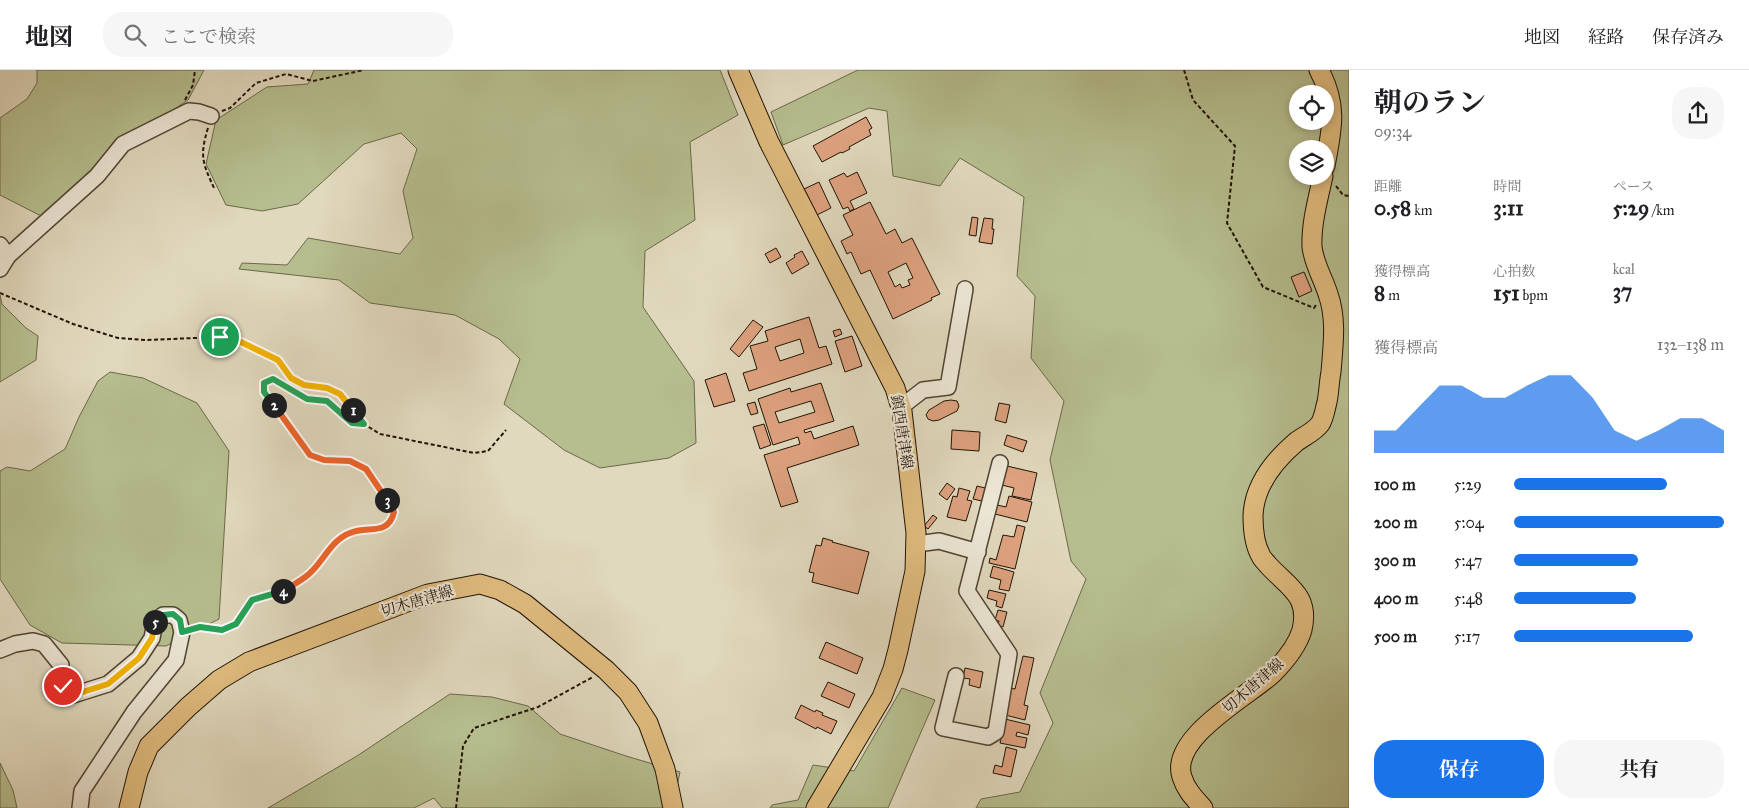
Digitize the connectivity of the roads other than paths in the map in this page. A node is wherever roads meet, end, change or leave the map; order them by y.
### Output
1 (738, 70) edge
2 (1320, 70) edge
3 (211, 116) road end
4 (1330, 140) edge
5 (1321, 185) edge
6 (4, 250) edge
7 (0, 269) edge
8 (965, 288) dead end
9 (901, 407) junction
10 (1000, 463) dead end
11 (917, 544) junction
12 (978, 552) junction
13 (0, 650) edge
14 (956, 676) dead end
15 (80, 808) edge
16 (129, 808) edge
17 (673, 808) edge
18 (816, 808) edge
19 (1203, 808) edge

1 - 9 main road, 鎮西唐津線
2 - 4 main road
3 - 6 street
5 - 19 main road, 切木唐津線
6 - 7 street
8 - 9 street
9 - 11 main road, 鎮西唐津線
10 - 12 street
11 - 12 street
11 - 18 main road, 鎮西唐津線
12 - 14 street
13 - 15 street
16 - 17 main road, 切木唐津線

